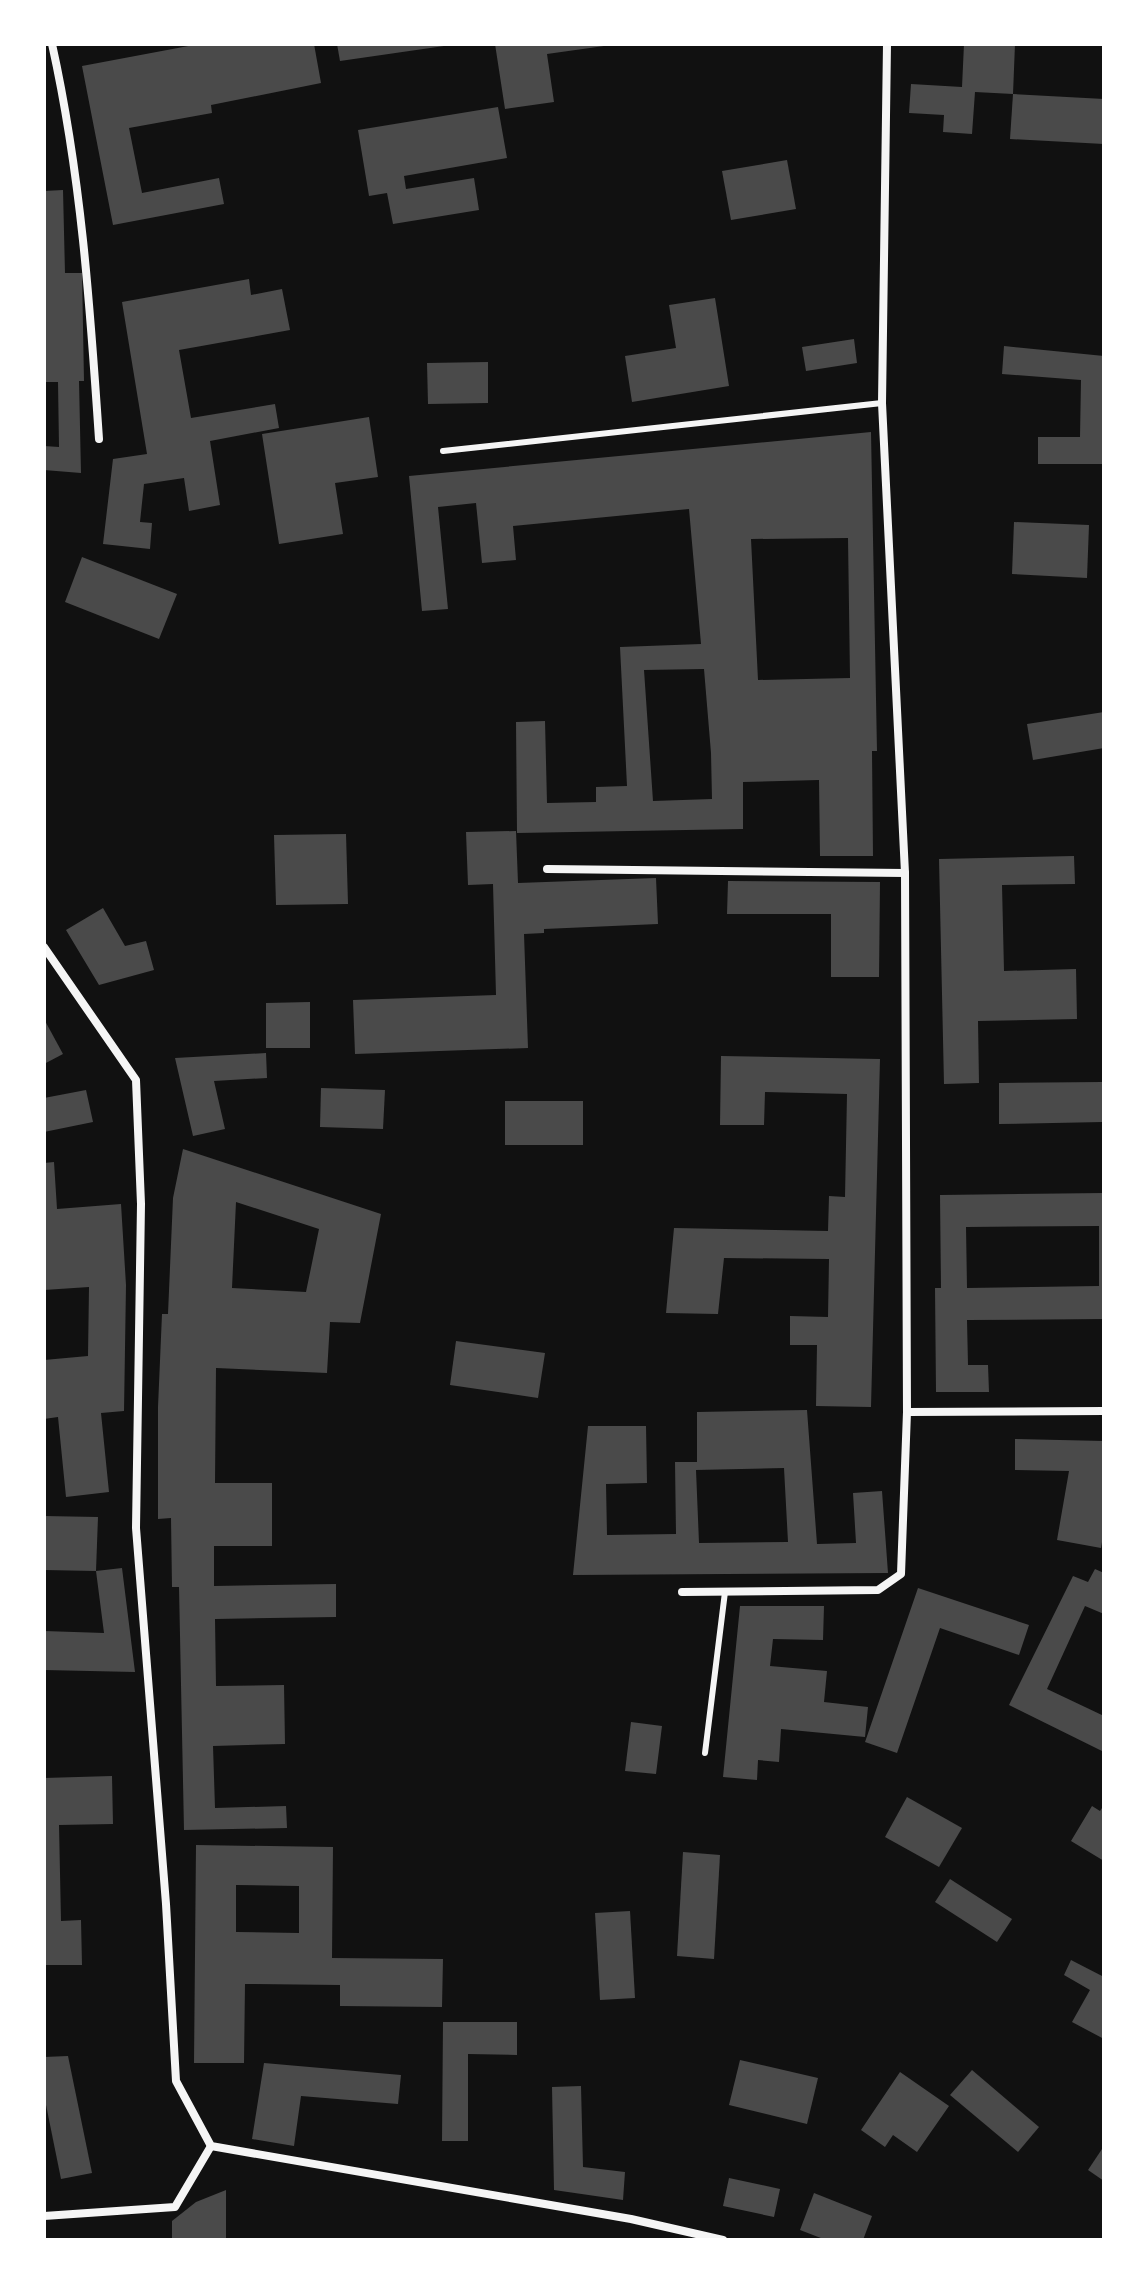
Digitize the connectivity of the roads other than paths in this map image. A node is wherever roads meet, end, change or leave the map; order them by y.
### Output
1 (52, 44) edge
2 (887, 44) edge
3 (882, 403) junction
4 (99, 439) dead end
5 (443, 451) dead end
6 (547, 869) dead end
7 (905, 873) junction
8 (44, 947) edge
9 (1104, 1411) edge
10 (907, 1412) junction
11 (682, 1592) dead end
12 (725, 1592) junction
13 (705, 1753) dead end
14 (211, 2146) junction
15 (44, 2216) edge
16 (723, 2240) edge

1 - 4 street
2 - 3 street
3 - 5 lane
3 - 7 street
6 - 7 street
7 - 10 street
8 - 14 street
9 - 10 street
10 - 12 street
11 - 12 street
12 - 13 lane
14 - 15 street
14 - 16 street

